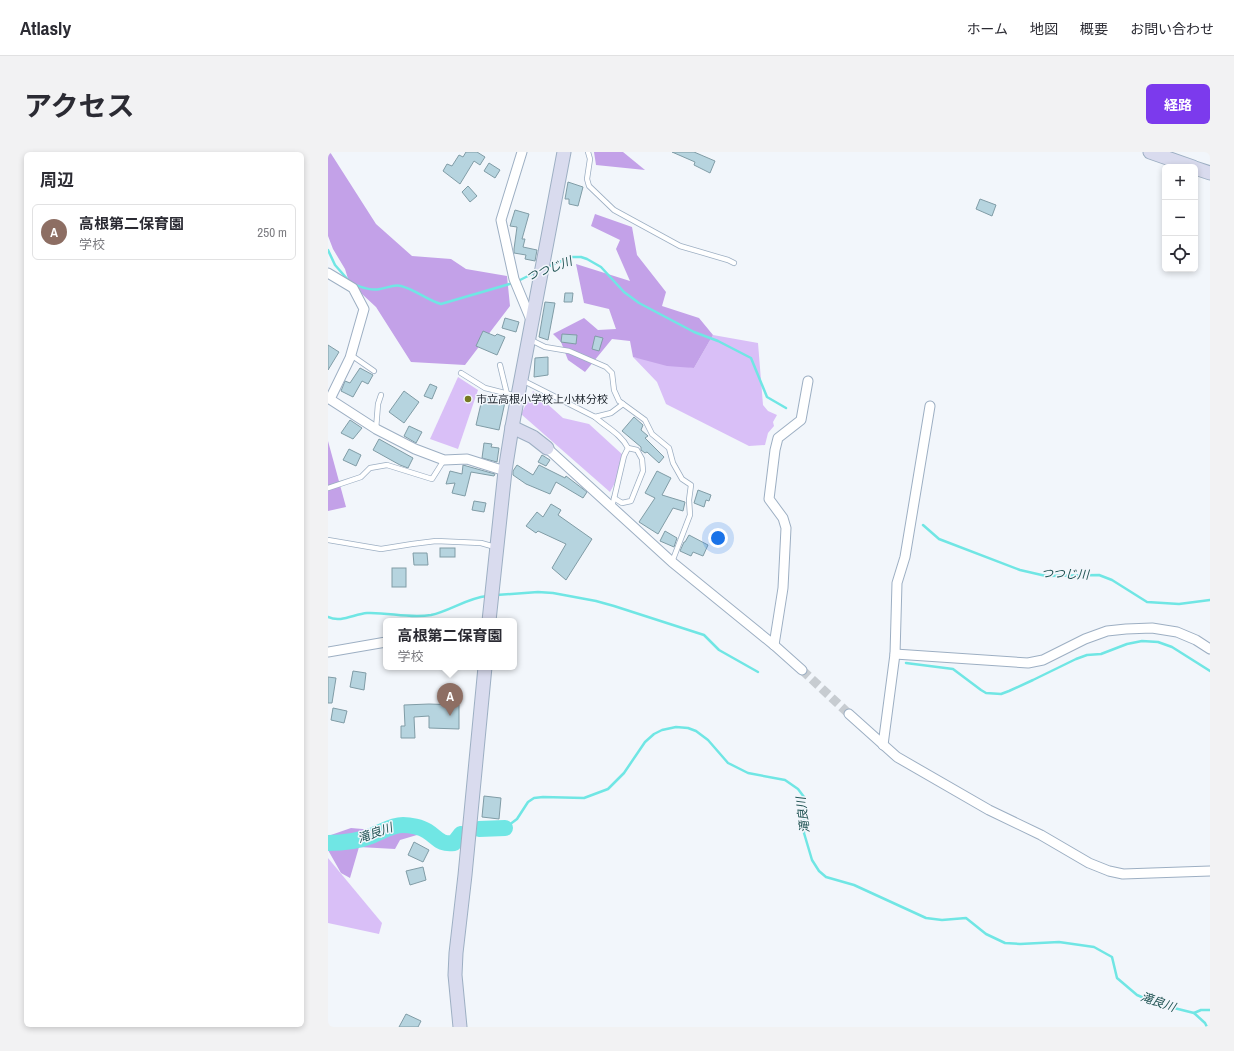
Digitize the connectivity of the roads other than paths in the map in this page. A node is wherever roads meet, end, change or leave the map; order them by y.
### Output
1 (522, 152) edge
2 (564, 152) edge
3 (588, 152) edge
4 (1150, 152) edge
5 (1185, 164) edge
6 (1198, 168) edge
7 (1210, 173) edge
8 (734, 263) dead end
9 (328, 273) edge
10 (531, 320) junction
11 (528, 338) junction
12 (351, 355) junction
13 (500, 365) dead end
14 (374, 371) dead end
15 (460, 373) dead end
16 (520, 380) junction
17 (808, 381) dead end
18 (381, 395) dead end
19 (512, 395) junction
20 (329, 398) edge
21 (623, 404) junction
22 (930, 406) dead end
23 (595, 417) junction
24 (512, 427) junction
25 (376, 429) junction
26 (547, 448) joint
27 (628, 448) junction
28 (444, 460) junction
29 (505, 472) junction
30 (328, 488) edge
31 (613, 502) junction
32 (328, 540) edge
33 (497, 548) junction
34 (672, 562) junction
35 (489, 618) edge
36 (383, 643) edge
37 (774, 644) junction
38 (1210, 649) edge
39 (328, 652) edge
40 (895, 654) junction
41 (485, 670) edge
42 (802, 670) tunnel mouth
43 (849, 714) tunnel mouth
44 (884, 745) junction
45 (1210, 871) edge
46 (460, 1027) edge

1 - 10 street
2 - 10 street
3 - 8 lane
4 - 5 street
6 - 7 street
9 - 12 street
10 - 11 street
11 - 16 street
11 - 21 lane
12 - 14 lane
12 - 20 street
13 - 19 lane
15 - 19 lane
16 - 19 street
16 - 23 lane
17 - 37 street
18 - 25 lane
19 - 24 street
20 - 25 street
21 - 23 lane
21 - 34 lane
22 - 40 street
23 - 27 lane
24 - 26 street
24 - 29 street
25 - 28 street
26 - 31 street
27 - 31 lane
27 - 31 lane
28 - 29 street
28 - 30 lane
29 - 33 street
31 - 34 street
32 - 33 lane
33 - 35 street
34 - 37 street
36 - 39 street
37 - 42 street
38 - 40 street
40 - 44 street
41 - 46 street
43 - 44 street
44 - 45 street

